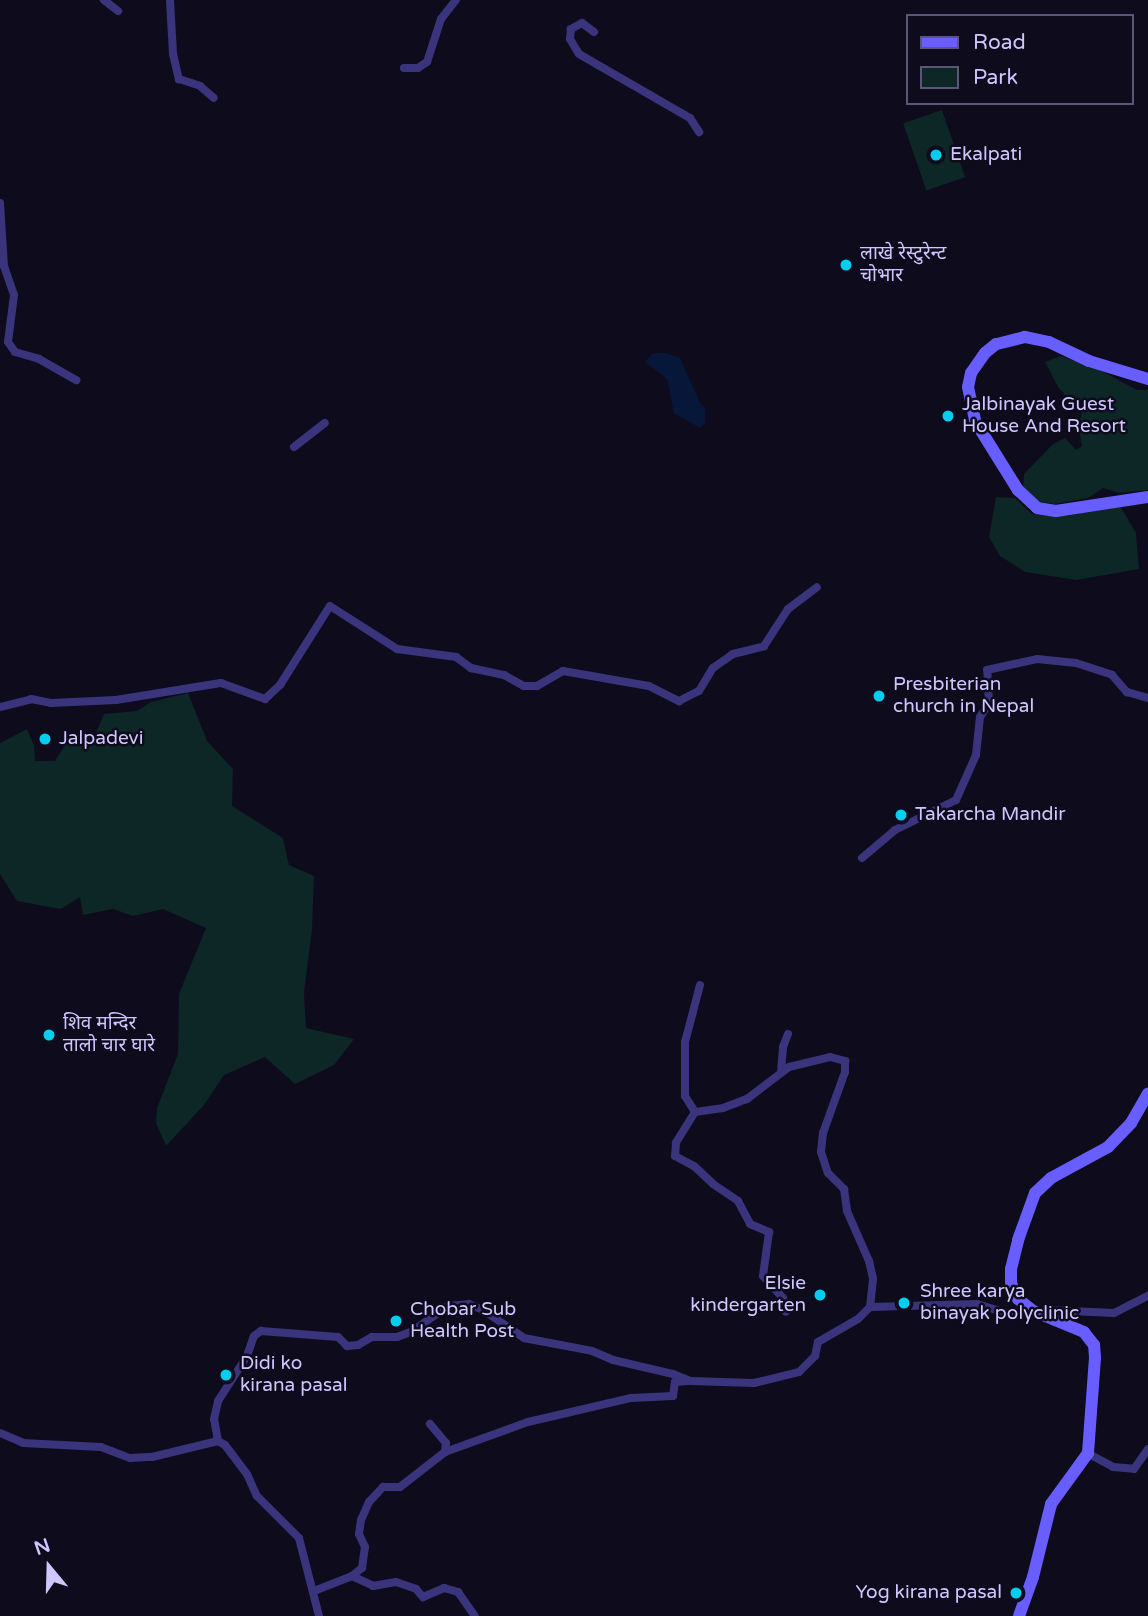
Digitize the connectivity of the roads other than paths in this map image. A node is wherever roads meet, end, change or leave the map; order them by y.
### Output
1 (104, 0) edge
2 (170, 0) edge
3 (456, 0) edge
4 (118, 11) dead end
5 (594, 32) dead end
6 (404, 68) dead end
7 (214, 98) dead end
8 (699, 132) dead end
9 (0, 204) edge
10 (1148, 379) edge
11 (76, 380) dead end
12 (325, 423) dead end
13 (294, 447) dead end
14 (1148, 496) edge
15 (817, 587) dead end
16 (1148, 698) edge
17 (0, 707) edge
18 (862, 858) dead end
19 (700, 985) dead end
20 (788, 1034) dead end
21 (781, 1071) junction
22 (1148, 1094) edge
23 (695, 1112) junction
24 (1148, 1296) edge
25 (870, 1307) junction
26 (786, 1312) dead end
27 (1037, 1313) junction
28 (690, 1381) junction
29 (430, 1424) dead end
30 (0, 1433) edge
31 (218, 1441) junction
32 (1148, 1450) edge
33 (445, 1452) junction
34 (1087, 1453) junction
35 (352, 1576) junction
36 (314, 1591) junction
37 (319, 1616) edge
38 (475, 1616) edge
39 (1019, 1616) edge

1 - 4 street
2 - 7 street
3 - 6 street
5 - 8 street
9 - 11 street
10 - 14 main road
12 - 13 street
15 - 17 street
16 - 18 street
19 - 23 street
20 - 21 street
21 - 23 street
21 - 25 street
22 - 27 main road
23 - 26 street
24 - 27 street
25 - 27 street
25 - 28 street
27 - 34 main road
28 - 31 street
28 - 33 street
29 - 33 street
30 - 31 street
31 - 36 street
32 - 34 street
33 - 35 street
34 - 39 main road
35 - 36 street
35 - 38 street
36 - 37 street

